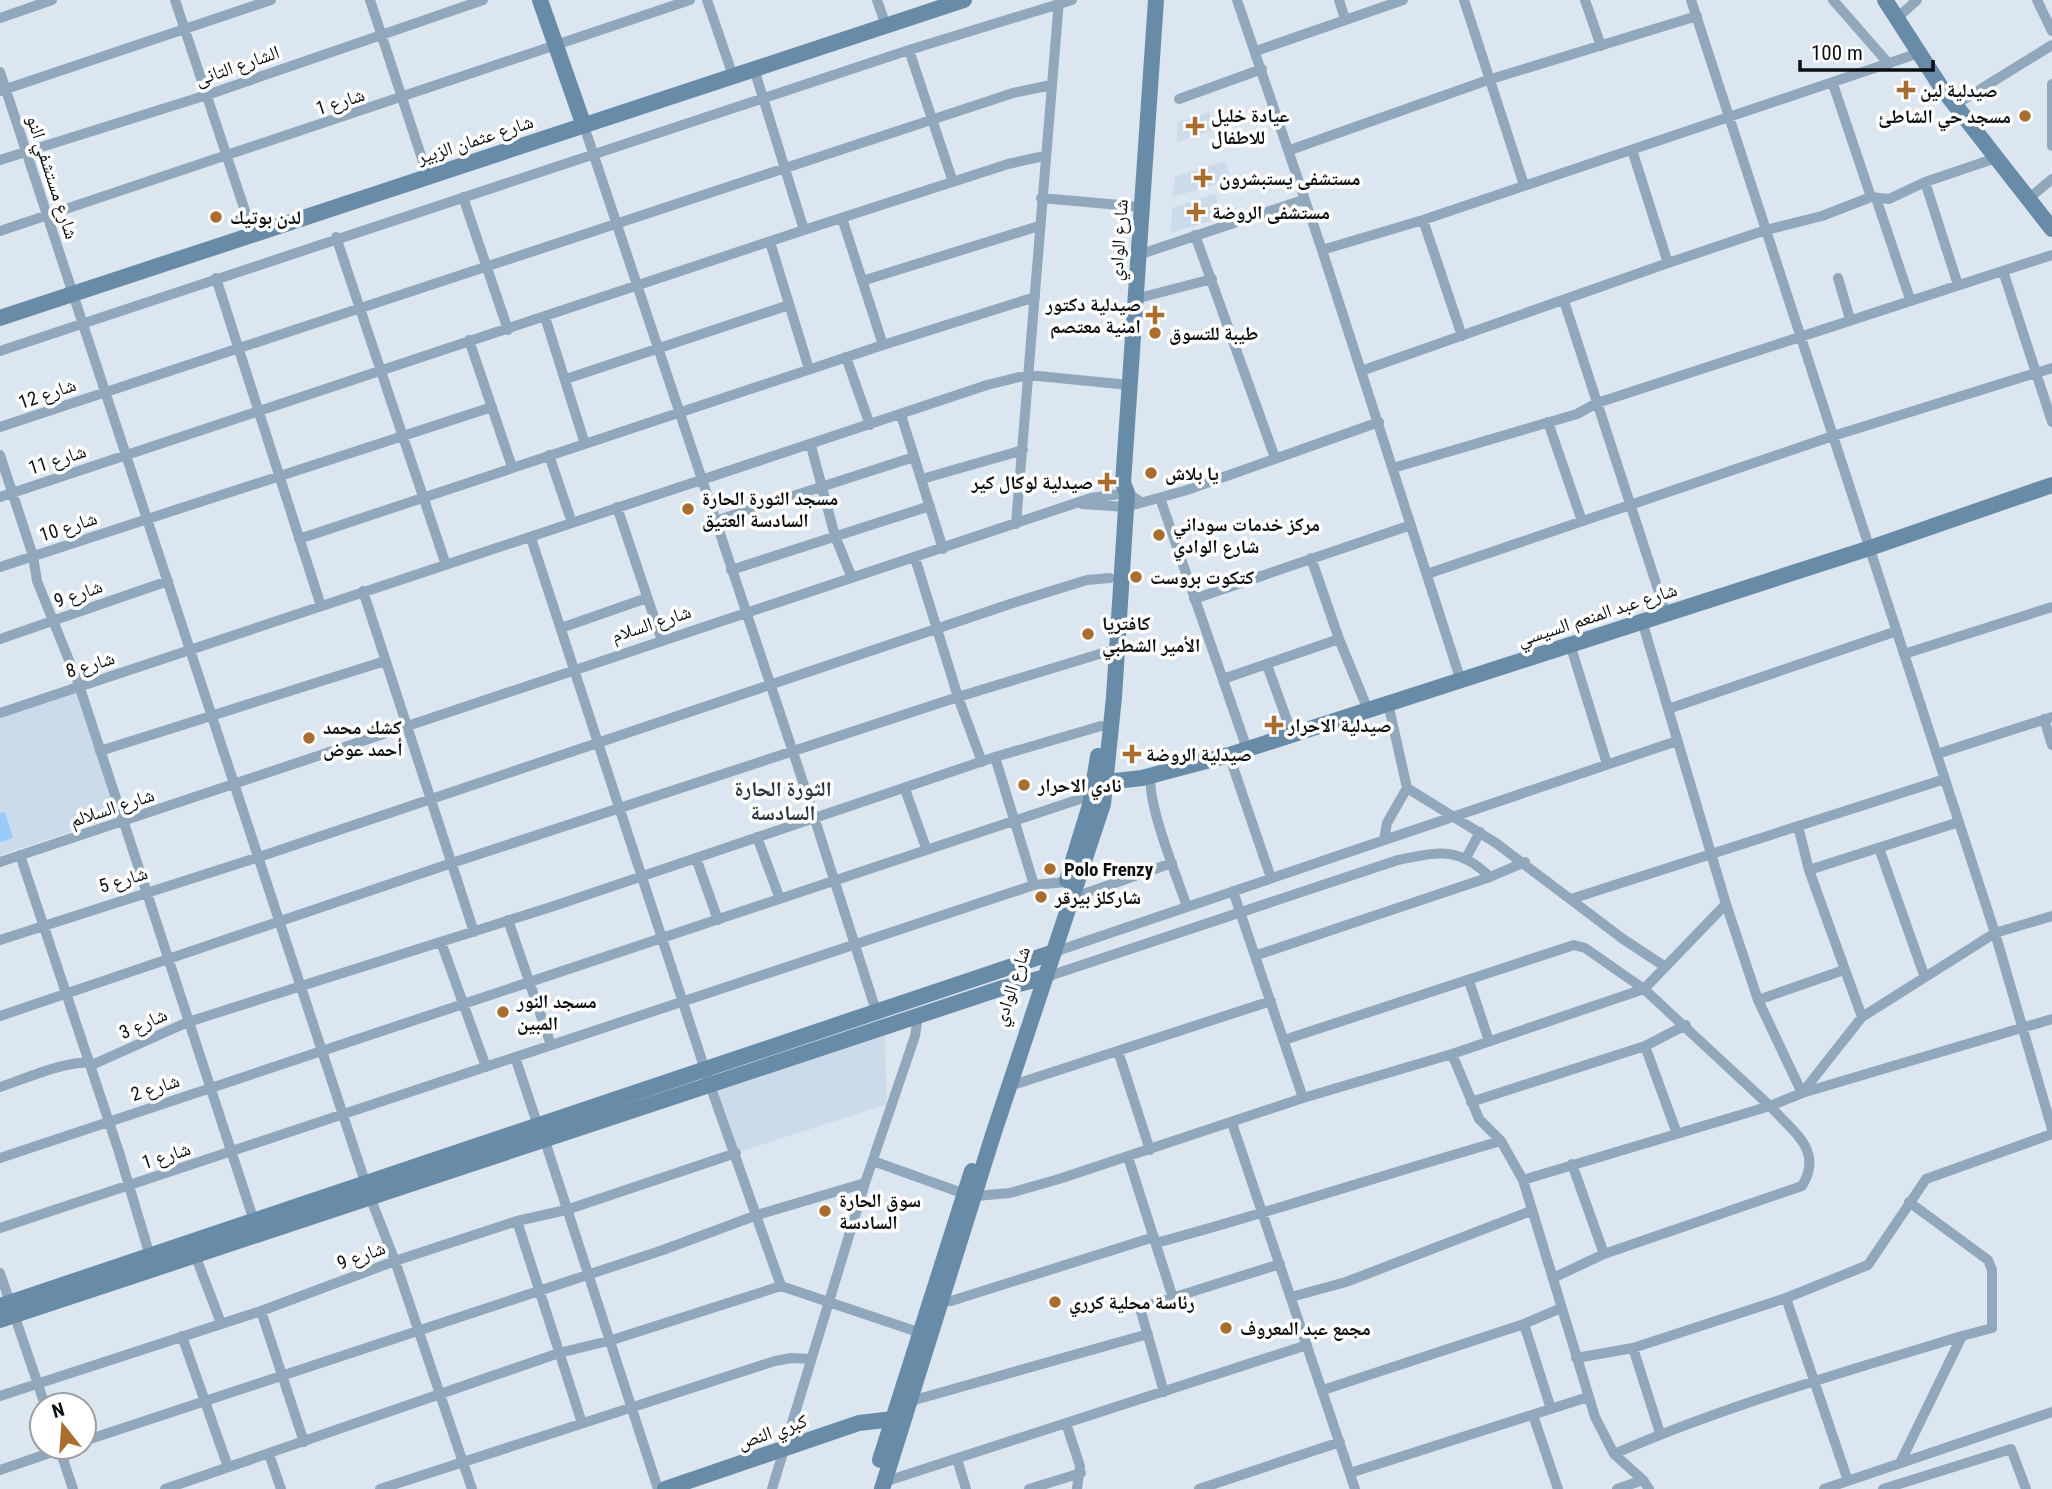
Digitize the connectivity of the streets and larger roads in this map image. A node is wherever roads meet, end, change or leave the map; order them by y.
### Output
1 (52, 0) edge
2 (174, 0) edge
3 (271, 0) edge
4 (370, 0) edge
5 (484, 0) edge
6 (540, 0) edge
7 (690, 0) edge
8 (707, 0) edge
9 (877, 0) edge
10 (964, 0) edge
11 (1072, 0) edge
12 (1156, 0) edge
13 (1237, 0) edge
14 (1339, 0) edge
15 (1403, 0) edge
16 (1464, 0) edge
17 (1585, 0) edge
18 (1691, 0) edge
19 (1833, 0) edge
20 (1885, 0) edge
21 (1917, 0) edge
22 (2052, 0) edge
23 (1058, 2) edge
24 (2040, 4) edge
25 (1697, 16) junction
26 (0, 18) edge
27 (1345, 19) junction
28 (1896, 19) junction
29 (886, 26) junction
30 (185, 30) junction
31 (2052, 31) edge
32 (381, 35) junction
33 (555, 45) junction
34 (2052, 45) edge
35 (1601, 46) junction
36 (909, 50) junction
37 (1256, 51) junction
38 (1919, 53) junction
39 (1889, 64) junction
40 (754, 69) junction
41 (1262, 69) junction
42 (0, 72) edge
43 (733, 76) junction
44 (1488, 80) junction
45 (1833, 84) junction
46 (2052, 84) edge
47 (1051, 85) junction
48 (3, 90) edge
49 (206, 95) junction
50 (762, 98) junction
51 (402, 99) junction
52 (1179, 99) dead end
53 (1955, 105) junction
54 (1730, 118) junction
55 (931, 120) junction
56 (584, 125) junction
57 (2052, 146) edge
58 (1290, 150) junction
59 (1632, 150) junction
60 (26, 151) junction
61 (228, 156) junction
62 (594, 156) junction
63 (1044, 156) junction
64 (1996, 158) junction
65 (0, 160) edge
66 (785, 167) junction
67 (428, 177) junction
68 (2052, 179) edge
69 (1925, 182) junction
70 (953, 183) junction
71 (1524, 185) junction
72 (463, 197) junction
73 (1041, 198) junction
74 (1874, 198) junction
75 (2028, 199) junction
76 (1303, 200) junction
77 (1142, 207) junction
78 (47, 215) junction
79 (842, 218) junction
80 (1423, 220) junction
81 (616, 225) junction
82 (1039, 226) junction
83 (2052, 229) edge
84 (804, 230) junction
85 (1766, 230) junction
86 (0, 231) edge
87 (253, 235) junction
88 (1195, 235) junction
89 (336, 237) junction
90 (770, 242) junction
91 (1322, 250) junction
92 (1138, 255) junction
93 (2052, 255) edge
94 (1668, 262) junction
95 (485, 265) junction
96 (2004, 271) junction
97 (216, 278) junction
98 (1838, 278) dead end
99 (1212, 279) junction
100 (862, 281) junction
101 (1958, 285) junction
102 (637, 287) junction
103 (73, 293) junction
104 (1035, 298) junction
105 (1135, 299) junction
106 (1910, 299) junction
107 (1564, 301) junction
108 (789, 305) junction
109 (359, 307) junction
110 (545, 317) junction
111 (0, 318) edge
112 (1850, 319) junction
113 (83, 323) junction
114 (508, 330) junction
115 (1801, 335) junction
116 (1462, 336) junction
117 (469, 340) junction
118 (883, 345) junction
119 (237, 348) junction
120 (658, 350) junction
121 (0, 351) edge
122 (846, 357) junction
123 (2052, 368) edge
124 (809, 369) junction
125 (380, 371) junction
126 (1362, 371) junction
127 (1028, 375) junction
128 (2036, 375) junction
129 (566, 379) junction
130 (1129, 385) junction
131 (105, 392) junction
132 (1597, 403) junction
133 (492, 407) junction
134 (258, 412) junction
135 (679, 414) junction
136 (901, 415) junction
137 (1378, 422) junction
138 (1548, 422) junction
139 (2052, 422) edge
140 (870, 425) junction
141 (0, 427) edge
142 (402, 435) junction
143 (1833, 436) junction
144 (586, 444) junction
145 (811, 446) junction
146 (1023, 450) junction
147 (0, 455) edge
148 (126, 455) junction
149 (549, 455) junction
150 (914, 457) junction
151 (1275, 458) junction
152 (512, 467) junction
153 (1393, 468) junction
154 (279, 475) junction
155 (922, 479) junction
156 (702, 480) junction
157 (2052, 485) edge
158 (821, 488) junction
159 (12, 493) junction
160 (0, 497) edge
161 (1125, 498) junction
162 (1160, 498) junction
163 (423, 499) junction
164 (1630, 505) junction
165 (930, 506) junction
166 (617, 507) junction
167 (147, 519) junction
168 (715, 521) junction
169 (1582, 521) junction
170 (572, 523) junction
171 (1016, 524) junction
172 (1411, 525) junction
173 (835, 536) junction
174 (531, 538) junction
175 (299, 539) junction
176 (1870, 548) junction
177 (943, 549) junction
178 (33, 556) junction
179 (915, 558) junction
180 (1311, 558) junction
181 (446, 565) junction
182 (0, 567) edge
183 (731, 570) junction
184 (1427, 574) junction
185 (852, 578) junction
186 (1110, 579) junction
187 (168, 582) junction
188 (363, 591) junction
189 (647, 598) junction
190 (1194, 598) junction
191 (321, 606) junction
192 (2052, 607) edge
193 (746, 613) junction
194 (1666, 614) junction
195 (54, 620) junction
196 (1642, 621) junction
197 (561, 628) junction
198 (938, 629) junction
199 (1897, 631) junction
200 (0, 639) edge
201 (1339, 639) junction
202 (662, 641) junction
203 (1570, 644) junction
204 (190, 650) junction
205 (1106, 652) junction
206 (1904, 654) junction
207 (385, 661) junction
208 (1267, 665) junction
209 (574, 670) junction
210 (1223, 679) junction
211 (1461, 681) junction
212 (79, 685) junction
213 (769, 685) junction
214 (958, 697) junction
215 (1388, 703) junction
216 (1668, 709) junction
217 (1368, 710) junction
218 (0, 713) edge
219 (212, 716) junction
220 (2048, 718) edge
221 (1101, 726) junction
222 (406, 727) junction
223 (1292, 734) junction
224 (598, 741) junction
225 (1677, 741) junction
226 (2052, 744) edge
227 (1247, 749) junction
228 (100, 751) junction
229 (792, 753) junction
230 (1937, 754) junction
231 (1229, 755) junction
232 (995, 757) junction
233 (982, 762) junction
234 (1607, 764) junction
235 (1152, 774) junction
236 (1107, 777) junction
237 (1945, 779) junction
238 (235, 786) junction
239 (1407, 788) junction
240 (905, 789) junction
241 (1092, 795) junction
242 (431, 798) junction
243 (621, 809) junction
244 (1454, 816) junction
245 (814, 819) junction
246 (1015, 821) junction
247 (124, 822) junction
248 (1959, 822) junction
249 (1798, 826) junction
250 (1480, 832) junction
251 (757, 837) junction
252 (1384, 840) junction
253 (1879, 848) junction
254 (926, 849) junction
255 (1710, 854) junction
256 (20, 856) junction
257 (258, 857) junction
258 (696, 858) junction
259 (1466, 858) junction
260 (0, 862) edge
261 (1525, 862) junction
262 (452, 863) junction
263 (1172, 863) junction
264 (1316, 863) junction
265 (1809, 870) junction
266 (642, 876) junction
267 (1490, 877) junction
268 (1271, 878) junction
269 (834, 880) junction
270 (1066, 882) junction
271 (1323, 883) junction
272 (1034, 886) junction
273 (145, 891) junction
274 (1233, 891) junction
275 (1072, 898) junction
276 (780, 899) junction
277 (1571, 899) junction
278 (1726, 904) junction
279 (1187, 907) junction
280 (1240, 912) junction
281 (2052, 916) edge
282 (508, 920) junction
283 (718, 920) junction
284 (279, 921) junction
285 (41, 925) junction
286 (474, 932) junction
287 (1995, 933) junction
288 (663, 939) junction
289 (0, 940) edge
290 (441, 942) junction
291 (856, 945) junction
292 (1048, 954) junction
293 (1257, 955) junction
294 (169, 960) junction
295 (1664, 966) junction
296 (1844, 970) junction
297 (1924, 975) junction
298 (1040, 979) junction
299 (531, 981) junction
300 (1469, 981) junction
301 (301, 986) junction
302 (1644, 989) junction
303 (67, 994) junction
304 (1758, 1000) junction
305 (1271, 1001) junction
306 (682, 1002) junction
307 (462, 1003) junction
308 (877, 1014) junction
309 (0, 1016) edge
310 (918, 1016) junction
311 (1862, 1017) junction
312 (2052, 1019) edge
313 (188, 1022) junction
314 (1686, 1025) junction
315 (2023, 1027) junction
316 (1284, 1040) junction
317 (1489, 1041) junction
318 (551, 1045) junction
319 (1645, 1046) junction
320 (322, 1051) junction
321 (1118, 1051) junction
322 (1452, 1055) junction
323 (515, 1057) junction
324 (87, 1061) junction
325 (486, 1067) junction
326 (708, 1078) junction
327 (1010, 1086) junction
328 (0, 1087) edge
329 (211, 1087) junction
330 (1802, 1094) junction
331 (1303, 1098) junction
332 (1471, 1102) junction
333 (1770, 1106) junction
334 (343, 1115) junction
335 (109, 1121) junction
336 (1232, 1123) junction
337 (2052, 1129) edge
338 (1676, 1131) junction
339 (541, 1132) junction
340 (2052, 1134) edge
341 (1501, 1142) junction
342 (1150, 1150) junction
343 (233, 1153) junction
344 (736, 1153) junction
345 (0, 1157) edge
346 (1128, 1157) junction
347 (873, 1161) junction
348 (1572, 1164) junction
349 (1523, 1180) junction
350 (865, 1184) junction
351 (130, 1185) junction
352 (367, 1190) junction
353 (971, 1195) junction
354 (1909, 1202) junction
355 (566, 1210) junction
356 (1531, 1211) junction
357 (1263, 1214) junction
358 (757, 1215) junction
359 (254, 1221) junction
360 (517, 1221) junction
361 (0, 1228) edge
362 (1155, 1240) junction
363 (1604, 1254) junction
364 (195, 1255) junction
365 (150, 1256) junction
366 (395, 1261) junction
367 (1280, 1264) junction
368 (0, 1273) edge
369 (590, 1274) junction
370 (1553, 1278) junction
371 (781, 1286) junction
372 (539, 1291) junction
373 (1291, 1297) junction
374 (1174, 1298) junction
375 (1786, 1298) junction
376 (828, 1300) junction
377 (937, 1302) junction
378 (1561, 1308) junction
379 (7, 1311) edge
380 (261, 1311) junction
381 (221, 1324) junction
382 (1524, 1324) junction
383 (419, 1329) junction
384 (921, 1333) junction
385 (1148, 1334) junction
386 (182, 1336) junction
387 (1962, 1336) junction
388 (612, 1340) junction
389 (1307, 1345) junction
390 (1633, 1348) junction
391 (559, 1353) junction
392 (1576, 1358) junction
393 (811, 1359) junction
394 (281, 1376) junction
395 (1812, 1382) junction
396 (38, 1384) junction
397 (1323, 1390) junction
398 (40, 1391) edge
399 (1164, 1392) junction
400 (440, 1394) junction
401 (0, 1396) edge
402 (1588, 1397) junction
403 (205, 1400) junction
404 (911, 1401) junction
405 (634, 1406) junction
406 (1551, 1409) junction
407 (2052, 1412) edge
408 (1534, 1415) junction
409 (893, 1419) junction
410 (582, 1423) junction
411 (1066, 1423) junction
412 (1660, 1433) junction
413 (98, 1436) edge
414 (304, 1442) junction
415 (1340, 1442) junction
416 (786, 1448) junction
417 (269, 1454) junction
418 (1614, 1454) junction
419 (957, 1459) junction
420 (28, 1460) edge
421 (65, 1461) edge
422 (1901, 1461) junction
423 (463, 1463) junction
424 (228, 1467) junction
425 (0, 1470) edge
426 (1080, 1473) junction
427 (1350, 1473) junction
428 (1848, 1481) junction
429 (1646, 1484) edge
430 (879, 1487) edge
431 (73, 1489) edge
432 (165, 1489) edge
433 (281, 1489) edge
434 (380, 1489) edge
435 (472, 1489) edge
436 (658, 1489) edge
437 (665, 1489) edge
438 (772, 1489) edge
439 (966, 1489) edge
440 (1029, 1489) edge
441 (1077, 1489) edge
442 (1199, 1489) edge
443 (1355, 1489) edge
444 (1558, 1489) edge
445 (1617, 1489) edge
446 (1824, 1489) edge
447 (1883, 1489) edge
448 (2025, 1489) edge

1 - 26 street
2 - 30 street
3 - 30 street
4 - 32 street
5 - 32 street, الشارع التانى
6 - 33 street
7 - 33 street, شارع 1
8 - 43 street
9 - 29 street
10 - 29 street, شارع عثمان الزبير
11 - 23 street
12 - 77 street, شارع الوادي
13 - 37 street
14 - 27 street
15 - 27 street
16 - 44 street
17 - 35 street
18 - 25 street
19 - 39 street
20 - 28 street
21 - 28 street
22 - 24 street
23 - 36 street
23 - 47 street
24 - 31 street
25 - 35 street
25 - 54 street
27 - 37 street
28 - 38 street
29 - 40 street, شارع عثمان الزبير
30 - 48 street
30 - 49 street
32 - 49 street, الشارع التانى
32 - 51 street
33 - 51 street, شارع 1
33 - 56 street
34 - 53 street
35 - 44 street
36 - 50 street
36 - 55 street
37 - 41 street
38 - 39 street
38 - 53 street
39 - 45 street
40 - 43 street, شارع عثمان الزبير
40 - 50 street
41 - 52 street
41 - 58 street
42 - 48 street, شارع مستشفي النو
43 - 56 street, شارع عثمان الزبير
44 - 58 street
44 - 71 street
45 - 54 street
45 - 74 street
46 - 57 street
47 - 55 street, شارع 12
47 - 63 street
48 - 60 street, شارع مستشفي النو
49 - 60 street, الشارع التانى
49 - 61 street
50 - 62 street
50 - 66 street
51 - 61 street, شارع 1
51 - 67 street
53 - 64 street
54 - 59 street
54 - 85 street
55 - 66 street, شارع 12
55 - 70 street
56 - 62 street
56 - 67 street, شارع عثمان الزبير
58 - 76 street
59 - 71 street
59 - 94 street
60 - 65 street, الشارع التانى
60 - 78 street, شارع مستشفي النو
61 - 78 street, شارع 1
61 - 87 street
62 - 72 street
62 - 81 street
63 - 70 street, شارع 11
63 - 73 street
64 - 69 street
64 - 75 street
66 - 81 street, شارع 12
66 - 84 street
67 - 87 street, شارع عثمان الزبير
68 - 75 street
69 - 74 street
69 - 101 street
70 - 79 street, شارع 11
71 - 80 street
72 - 89 street
72 - 95 street
73 - 77 street
73 - 82 street
74 - 85 street
74 - 106 street
75 - 83 street
76 - 88 street
76 - 91 street
77 - 92 street, شارع الوادي
78 - 86 street, شارع 1
78 - 103 street, شارع مستشفي النو
79 - 84 street, شارع 11
79 - 100 street
80 - 91 street
80 - 116 street
81 - 95 street, شارع 12
81 - 102 street
82 - 100 street
82 - 104 street
84 - 90 street, شارع 11
85 - 94 street
85 - 115 street
87 - 103 street, شارع عثمان الزبير
88 - 92 street
88 - 99 street
89 - 97 street
89 - 109 street
90 - 102 street, شارع 11
90 - 108 street
91 - 126 street
92 - 105 street, شارع الوادي
93 - 96 street
94 - 107 street
95 - 109 street, شارع 12
95 - 114 street
96 - 101 street
96 - 128 street
97 - 113 street
97 - 119 street
98 - 112 street
99 - 105 street
99 - 151 street
100 - 118 street
101 - 106 street
102 - 110 street, شارع 11
102 - 120 street
103 - 111 street, شارع عثمان الزبير
103 - 113 street, شارع مستشفي النو
104 - 118 street
104 - 127 street
105 - 130 street, شارع الوادي
106 - 112 street
107 - 116 street
107 - 132 street
108 - 120 street
108 - 124 street
109 - 119 street, شارع 12
109 - 125 street
110 - 114 street, شارع 11
110 - 129 street
112 - 115 street
113 - 121 street
113 - 131 street, شارع مستشفي النو
114 - 117 street, شارع 11
115 - 132 street
115 - 143 street
116 - 126 street
117 - 125 street, شارع 11
117 - 133 street
118 - 122 street
119 - 131 street, شارع 12
119 - 134 street
120 - 129 street
120 - 135 street
122 - 124 street
122 - 140 street
123 - 128 street
124 - 135 street
125 - 134 street, شارع 11
125 - 142 street
126 - 137 street
127 - 130 street, شارع 8
127 - 136 street, شارع 8
127 - 146 street
128 - 139 street
128 - 143 street
129 - 144 street
130 - 161 street, شارع الوادي
131 - 141 street, شارع 12
131 - 148 street, شارع مستشفي النو
132 - 138 street
132 - 164 street
133 - 142 street, شارع 10
133 - 152 street
134 - 148 street, شارع 11
134 - 154 street
135 - 144 street
135 - 156 street
136 - 140 street, شارع 8
136 - 150 street
137 - 151 street, شارع السلام
137 - 153 street
138 - 153 street
138 - 169 street
140 - 145 street, شارع 8
142 - 154 street, شارع 10
142 - 163 street
143 - 164 street
143 - 176 street
144 - 149 street
145 - 156 street, شارع 8
145 - 158 street
146 - 155 street
146 - 171 street
147 - 159 street
148 - 159 street, شارع 11
148 - 167 street, شارع مستشفي النو
149 - 152 street
149 - 170 street
150 - 155 street
150 - 158 street
151 - 162 street, شارع السلام
152 - 163 street
153 - 172 street
154 - 167 street, شارع 10
154 - 175 street
155 - 165 street
156 - 166 street, شارع 8
156 - 168 street
157 - 176 street, شارع عبد المنعم السيسي
158 - 168 street
158 - 173 street
159 - 160 street, شارع 11
159 - 178 street
161 - 162 street, شارع السلام
161 - 171 street, شارع السلام
161 - 186 street, شارع الوادي
161 - 236 street, شارع الوادي
162 - 190 street
163 - 175 street
163 - 181 street
164 - 169 street
164 - 194 street
165 - 173 street
165 - 177 street
166 - 170 street, شارع 8
166 - 189 street
167 - 178 street, شارع 10
167 - 187 street, شارع مستشفي النو
168 - 183 street
169 - 184 street
170 - 174 street, شارع 8
171 - 177 street, شارع السلام
172 - 180 street
172 - 184 street
173 - 183 street
173 - 185 street
174 - 181 street, شارع 8
174 - 197 street
175 - 191 street
176 - 194 street, شارع عبد المنعم السيسي
176 - 199 street
177 - 179 street, شارع السلام
178 - 182 street, شارع 10
178 - 195 street
179 - 185 street, شارع السلام
179 - 198 street
180 - 190 street
180 - 201 street
181 - 188 street, شارع 8
183 - 193 street
184 - 211 street
185 - 193 street, شارع السلام
186 - 198 street, شارع 5
186 - 205 street, شارع الوادي
187 - 195 street, شارع 9
187 - 204 street, شارع مستشفي النو
188 - 191 street, شارع 8
188 - 207 street
189 - 197 street
189 - 202 street
190 - 210 street
191 - 204 street, شارع 8
192 - 206 street
193 - 202 street, شارع السلام
193 - 213 street
194 - 196 street, شارع عبد المنعم السيسي
195 - 200 street, شارع 9
195 - 212 street
196 - 203 street, شارع عبد المنعم السيسي
196 - 216 street
197 - 209 street
198 - 213 street, شارع 5
198 - 214 street
199 - 206 street
199 - 216 street
201 - 208 street
201 - 217 street
202 - 209 street, شارع السلام
203 - 211 street, شارع عبد المنعم السيسي
203 - 234 street
204 - 212 street, شارع 8
204 - 219 street, شارع مستشفي النو
205 - 214 street
205 - 221 street, شارع الوادي
206 - 230 street
207 - 219 street
207 - 222 street
208 - 210 street
208 - 223 street
209 - 222 street, شارع السلام
209 - 224 street
210 - 227 street
211 - 215 street, شارع عبد المنعم السيسي
212 - 218 street, شارع 8
212 - 228 street
213 - 224 street, شارع 5
213 - 229 street
214 - 229 street
214 - 233 street
215 - 217 street, شارع عبد المنعم السيسي
215 - 239 street
216 - 225 street
217 - 223 street, شارع عبد المنعم السيسي
219 - 228 street
219 - 238 street, شارع مستشفي النو
220 - 226 street
220 - 230 street
221 - 232 street, شارع 3
221 - 241 street, شارع الوادي
222 - 238 street, شارع السلام
222 - 242 street
223 - 227 street, شارع عبد المنعم السيسي
224 - 242 street, شارع 5
224 - 243 street
225 - 234 street
225 - 255 street
227 - 231 street, شارع عبد المنعم السيسي
228 - 247 street
229 - 243 street
229 - 245 street
230 - 237 street
231 - 235 street, شارع عبد المنعم السيسي
231 - 268 street
232 - 233 street, شارع 3
232 - 246 street
233 - 240 street, شارع 3
234 - 244 street
235 - 236 street, شارع عبد المنعم السيسي
235 - 263 street
236 - 275 street, شارع الوادي
237 - 248 street
237 - 249 street
238 - 247 street, شارع السلالم
238 - 257 street, شارع مستشفي النو
239 - 244 street
239 - 252 street
240 - 245 street, شارع 3
240 - 254 street
241 - 246 street, شارع 2
241 - 270 street, شارع الوادي
242 - 257 street, شارع 5
242 - 262 street
243 - 262 street
243 - 266 street
244 - 250 street
244 - 252 street
245 - 251 street, شارع 3
245 - 269 street
246 - 254 street, شارع 2
246 - 272 street
247 - 256 street, شارع السلالم
247 - 273 street
248 - 253 street
248 - 287 street
249 - 255 street
249 - 265 street
250 - 259 street
250 - 261 street
251 - 258 street, شارع 3
251 - 276 street
252 - 264 street
253 - 265 street
253 - 297 street
254 - 269 street, شارع 2
255 - 277 street
255 - 278 street
256 - 260 street, شارع السلالم
256 - 285 street
257 - 273 street, شارع 5
257 - 284 street, شارع مستشفي النو
258 - 266 street, شارع 3
258 - 283 street
259 - 267 street
259 - 271 street
261 - 267 street
261 - 277 street
262 - 284 street
262 - 286 street
263 - 275 street
263 - 279 street
264 - 268 street
264 - 271 street
265 - 296 street
266 - 282 street, شارع 3
266 - 288 street
267 - 293 street
268 - 274 street
269 - 276 street, شارع 2
269 - 291 street
270 - 272 street, شارع 1
270 - 292 street, شارع الوادي
271 - 280 street
272 - 291 street, شارع 1
273 - 285 street, شارع 5
273 - 294 street
274 - 279 street
274 - 280 street
275 - 292 street, شارع الوادي
276 - 283 street, شارع 2
277 - 295 street
278 - 295 street
278 - 304 street
279 - 292 street
280 - 293 street
280 - 298 street
281 - 287 street
282 - 286 street, شارع 3
282 - 299 street
283 - 288 street, شارع 2
284 - 294 street
284 - 301 street, شارع مستشفي النو
285 - 289 street, شارع 5
285 - 303 street
286 - 290 street, شارع 3
287 - 297 street
287 - 315 street
288 - 299 street, شارع 2
288 - 306 street
290 - 301 street, شارع 3
290 - 307 street
291 - 306 street, شارع 1
291 - 308 street
292 - 298 street, شارع الوادي
292 - 308 street
293 - 305 street
294 - 303 street
294 - 313 street
295 - 302 street
296 - 304 street
296 - 311 street
297 - 311 street
298 - 310 street
298 - 327 street, شارع الوادي
298 - 353 street, شارع الوادي
299 - 307 street, شارع 2
299 - 318 street
300 - 302 street
300 - 316 street
300 - 317 street
301 - 313 street, شارع 3
301 - 320 street, شارع مستشفي النو
302 - 314 street
302 - 317 street
303 - 309 street
303 - 324 street
304 - 330 street
305 - 316 street
305 - 321 street
306 - 318 street, شارع 1
306 - 326 street
307 - 320 street, شارع 2
307 - 325 street
308 - 326 street
310 - 326 street
310 - 347 street
311 - 330 street
312 - 315 street
313 - 324 street, شارع 3
313 - 329 street
314 - 319 street
314 - 333 street
315 - 330 street
315 - 337 street
316 - 331 street
317 - 322 street
318 - 323 street, شارع 1
319 - 332 street
319 - 338 street
320 - 329 street, شارع 2
320 - 334 street, شارع مستشفي النو
321 - 327 street
321 - 342 street
322 - 331 street
322 - 332 street
323 - 325 street, شارع 1
323 - 339 street
324 - 328 street, شارع 3
324 - 335 street
325 - 334 street, شارع 1
326 - 339 street
326 - 344 street
327 - 353 street, شارع الوادي
329 - 335 street, شارع 2
329 - 343 street
330 - 333 street
331 - 336 street
332 - 341 street
333 - 338 street
333 - 363 street
334 - 343 street, شارع 1
334 - 352 street, شارع مستشفي النو
335 - 345 street, شارع 2
335 - 351 street
336 - 342 street
336 - 357 street
338 - 348 street
339 - 352 street
339 - 355 street
340 - 354 street
341 - 349 street
341 - 357 street
342 - 346 street
343 - 351 street, شارع 1
343 - 359 street
344 - 355 street, شارع 9
344 - 358 street
346 - 353 street
346 - 362 street
347 - 350 street
347 - 353 street
348 - 349 street
348 - 363 street
349 - 356 street
350 - 358 street
350 - 376 street
351 - 361 street, شارع 1
351 - 365 street
352 - 359 street
352 - 364 street
352 - 366 street, شارع مستشفي النو
353 - 377 street, شارع الوادي
354 - 375 street
354 - 387 street
355 - 360 street, شارع 9
355 - 369 street
356 - 370 street
356 - 373 street
357 - 362 street
357 - 367 street
358 - 369 street
358 - 371 street
359 - 365 street
360 - 366 street, شارع 9
360 - 372 street
362 - 374 street
362 - 377 street
363 - 370 street
364 - 379 street
364 - 381 street
365 - 379 street
366 - 380 street, شارع 9
366 - 383 street, شارع مستشفي النو
367 - 373 street
367 - 374 street
368 - 379 street
369 - 372 street
369 - 388 street
370 - 378 street
371 - 376 street
371 - 388 street
372 - 383 street
372 - 391 street
373 - 389 street
374 - 385 street
375 - 390 street
375 - 395 street
376 - 384 street
376 - 393 street
377 - 384 street, شارع الوادي
377 - 404 street, شارع الوادي
378 - 382 street
378 - 392 street
379 - 396 street
380 - 381 street, شارع 9
380 - 394 street
381 - 386 street, شارع 9
382 - 397 street
382 - 406 street
383 - 394 street
383 - 400 street, شارع مستشفي النو
384 - 409 street, شارع الوادي
385 - 399 street
385 - 404 street
386 - 396 street, شارع 9
386 - 403 street
387 - 395 street
387 - 422 street
388 - 391 street
388 - 405 street
389 - 397 street
389 - 399 street
390 - 392 street
390 - 412 street
391 - 400 street
391 - 410 street
392 - 402 street
393 - 405 street
393 - 416 street
394 - 403 street
394 - 414 street
395 - 412 street
395 - 428 street
396 - 398 street
396 - 401 street, شارع 9
397 - 415 street
399 - 411 street
400 - 414 street
400 - 423 street, شارع مستشفي النو
402 - 406 street
402 - 418 street
403 - 413 street
403 - 424 street
404 - 430 street, شارع الوادي
405 - 410 street
405 - 436 street
406 - 408 street
407 - 422 street
408 - 427 street
408 - 444 street
409 - 416 street, كبري النص
409 - 430 street, شارع الوادي
410 - 423 street
411 - 419 street
411 - 426 street
412 - 418 street
414 - 417 street
415 - 427 street
415 - 442 street
416 - 437 street, كبري النص
416 - 438 street
417 - 424 street
417 - 433 street
418 - 429 street
419 - 430 street
419 - 439 street
420 - 425 street
421 - 431 street
422 - 428 street
423 - 434 street
423 - 435 street, شارع مستشفي النو
424 - 432 street
426 - 440 street
426 - 441 street
427 - 443 street
428 - 446 street
429 - 445 street
447 - 448 street

